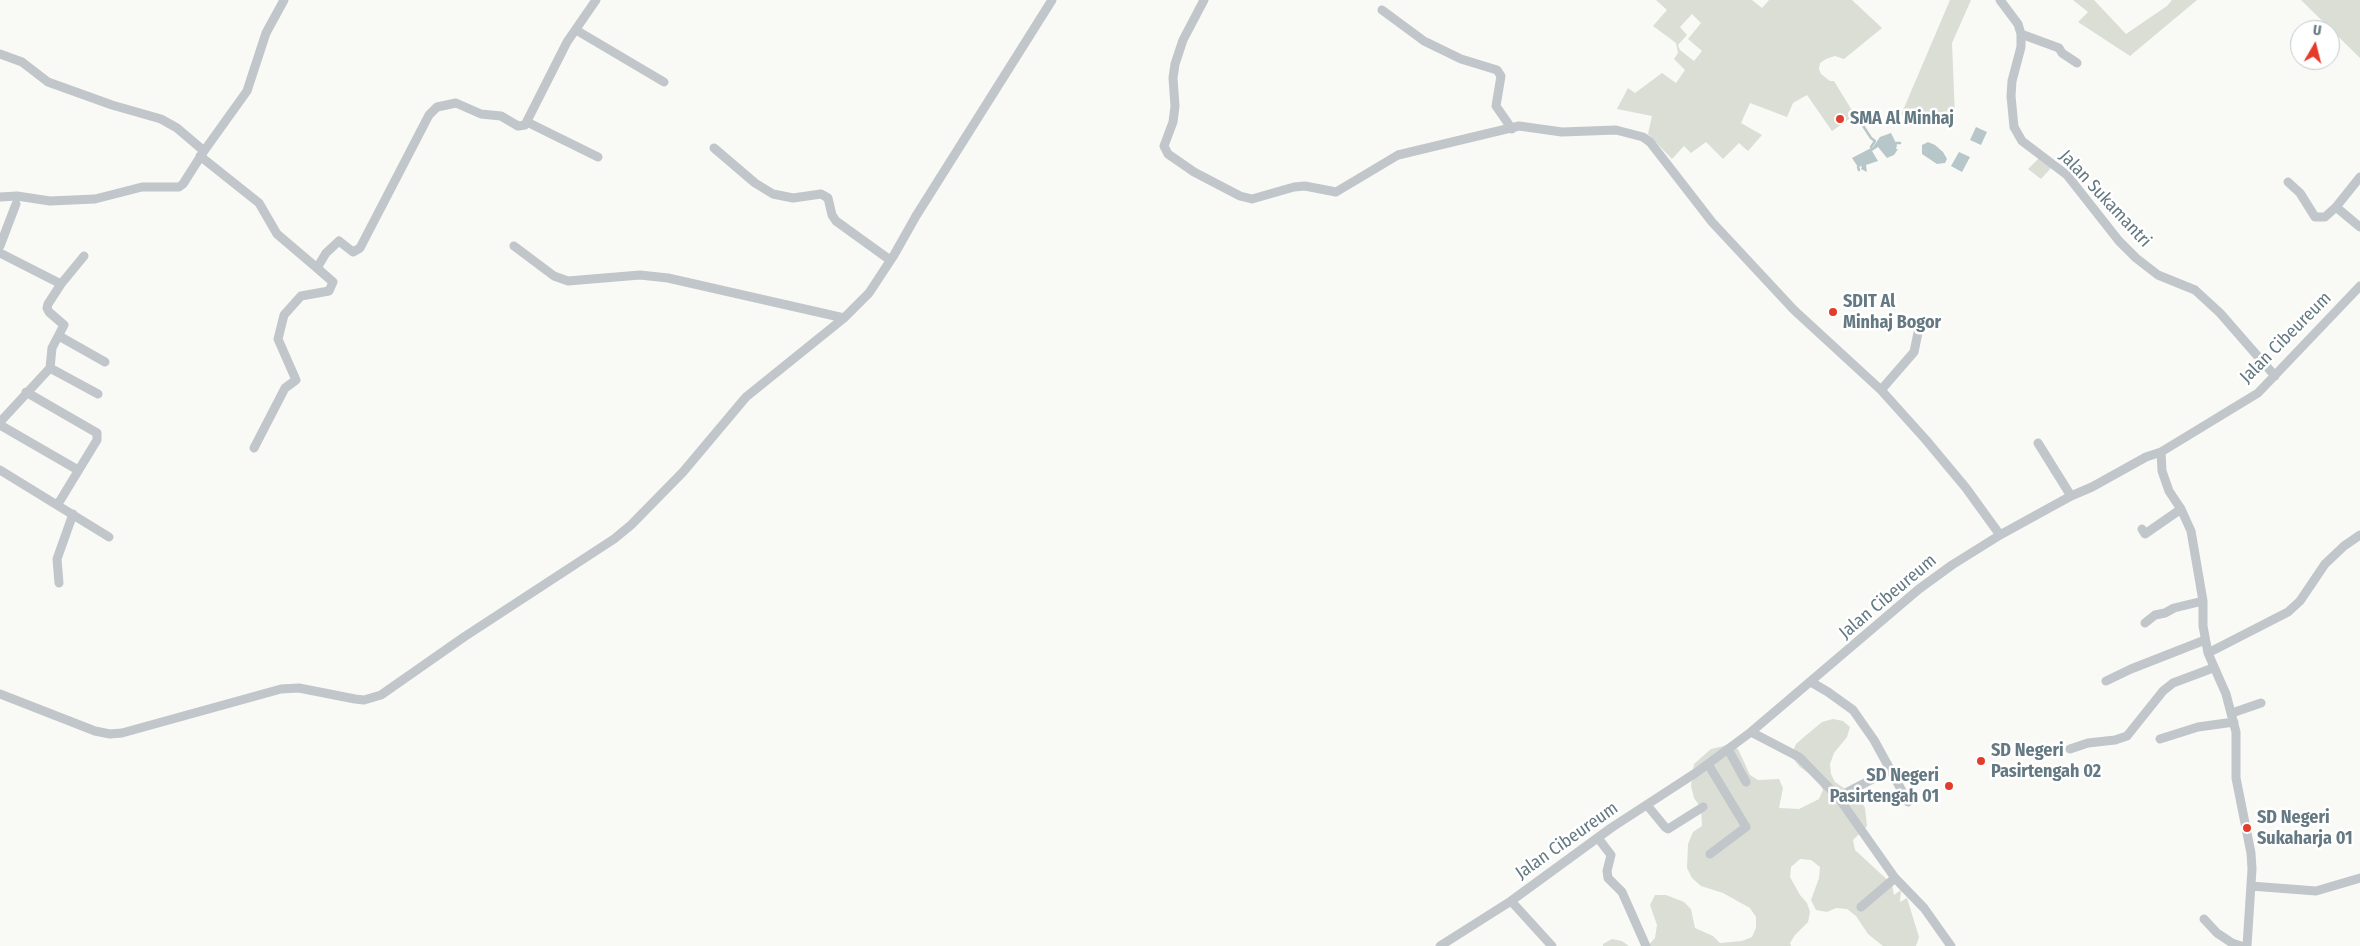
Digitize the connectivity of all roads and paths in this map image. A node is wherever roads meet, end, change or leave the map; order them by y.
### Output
1 (284, 0) edge
2 (596, 0) edge
3 (1052, 0) edge
4 (1204, 0) edge
5 (2000, 0) edge
6 (1382, 10) dead end
7 (576, 30) junction
8 (2021, 34) junction
9 (0, 54) edge
10 (2077, 63) dead end
11 (664, 82) dead end
12 (527, 122) junction
13 (1512, 129) junction
14 (714, 148) dead end
15 (202, 154) junction
16 (598, 157) dead end
17 (2360, 178) edge
18 (2288, 182) dead end
19 (0, 197) edge
20 (16, 204) dead end
21 (2336, 207) junction
22 (2360, 227) edge
23 (0, 246) edge
24 (514, 246) dead end
25 (0, 253) edge
26 (84, 256) dead end
27 (890, 260) junction
28 (317, 268) junction
29 (61, 284) junction
30 (2360, 286) edge
31 (844, 318) junction
32 (1925, 321) dead end
33 (59, 336) junction
34 (105, 362) dead end
35 (50, 368) junction
36 (2275, 376) junction
37 (1881, 390) junction
38 (26, 392) junction
39 (98, 394) dead end
40 (0, 424) edge
41 (2038, 443) dead end
42 (254, 448) dead end
43 (2161, 452) junction
44 (0, 470) edge
45 (78, 470) junction
46 (2071, 496) junction
47 (58, 504) junction
48 (2181, 509) junction
49 (74, 514) junction
50 (2142, 529) dead end
51 (2000, 535) junction
52 (2360, 535) edge
53 (109, 537) dead end
54 (59, 583) dead end
55 (2203, 600) junction
56 (2145, 623) dead end
57 (2206, 640) junction
58 (2208, 653) junction
59 (2213, 668) junction
60 (2106, 681) dead end
61 (1812, 682) junction
62 (0, 694) edge
63 (2262, 703) dead end
64 (2233, 718) junction
65 (1751, 732) junction
66 (2160, 739) dead end
67 (1728, 749) junction
68 (2070, 749) dead end
69 (1708, 764) junction
70 (1890, 770) junction
71 (1746, 782) dead end
72 (1838, 797) junction
73 (1908, 802) dead end
74 (1647, 805) junction
75 (1703, 807) dead end
76 (1598, 838) junction
77 (1710, 854) dead end
78 (1895, 878) junction
79 (2360, 878) edge
80 (2252, 886) junction
81 (1511, 901) junction
82 (1861, 907) dead end
83 (2204, 919) dead end
84 (1440, 946) edge
85 (1552, 946) edge
86 (1646, 946) edge
87 (1951, 946) edge
88 (2241, 946) edge
89 (2247, 946) edge

1 - 15 street
2 - 7 street
3 - 27 street
4 - 13 street
5 - 8 street
6 - 13 street
7 - 11 street
7 - 12 street
8 - 10 street
8 - 36 street, Jalan Sukamantri
9 - 15 street
12 - 16 street
12 - 28 street
13 - 37 street
14 - 27 street
15 - 19 street
15 - 28 street
17 - 21 street
18 - 21 street
20 - 23 street
21 - 22 street
24 - 31 street
25 - 29 street
26 - 29 street
27 - 31 street
28 - 42 street
29 - 33 street
30 - 36 street, Jalan Cibeureum
31 - 62 street
32 - 37 street
33 - 34 street
33 - 35 street
35 - 38 street
35 - 39 street
36 - 43 street, Jalan Cibeureum
37 - 51 street
38 - 40 street
38 - 45 street
40 - 45 street
41 - 46 street
43 - 46 street, Jalan Cibeureum
43 - 48 street
44 - 47 street
45 - 47 street
46 - 51 street, Jalan Cibeureum
47 - 49 street
48 - 50 street
48 - 55 street
49 - 53 street
49 - 54 street
51 - 61 street, Jalan Cibeureum
52 - 58 street
55 - 56 street
55 - 57 street
57 - 58 street
57 - 60 street
58 - 59 street
59 - 64 street
59 - 68 street
61 - 65 street, Jalan Cibeureum
61 - 70 street
63 - 64 street
64 - 66 street
64 - 80 street
65 - 67 street, Jalan Cibeureum
65 - 72 street
67 - 69 street, Jalan Cibeureum
67 - 71 street
69 - 74 street, Jalan Cibeureum
69 - 77 street
70 - 72 street
70 - 73 street
72 - 78 street
74 - 75 street
74 - 76 street, Jalan Cibeureum
76 - 81 street, Jalan Cibeureum
76 - 86 street
78 - 82 street
78 - 87 street
79 - 80 street
80 - 89 street
81 - 84 street, Jalan Cibeureum
81 - 85 street
83 - 88 street

